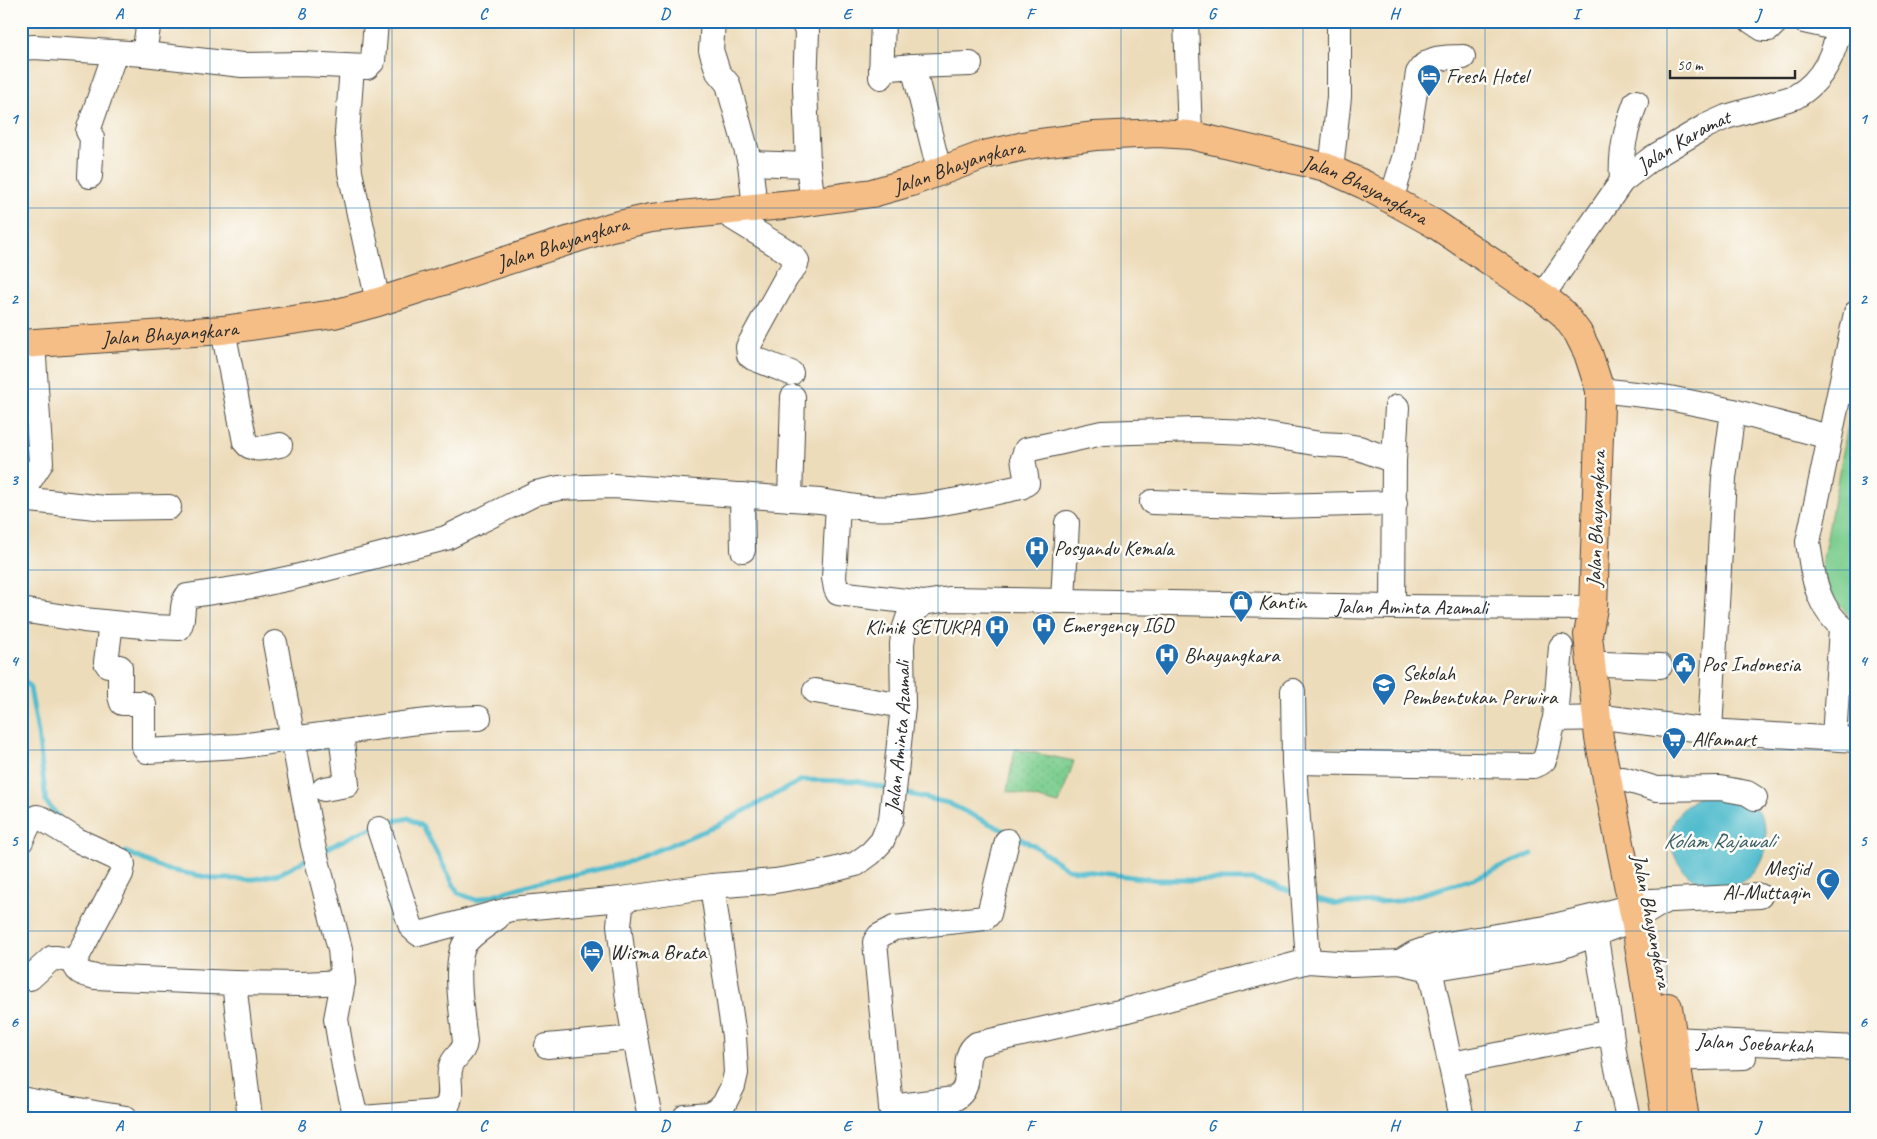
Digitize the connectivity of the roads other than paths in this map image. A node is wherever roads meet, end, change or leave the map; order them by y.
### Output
1 (149, 21) edge
2 (376, 21) edge
3 (713, 21) edge
4 (802, 21) edge
5 (883, 21) edge
6 (1186, 21) edge
7 (1339, 21) edge
8 (1751, 21) edge
9 (1776, 21) edge
10 (1804, 21) edge
11 (1841, 25) edge
12 (21, 48) edge
13 (115, 53) junction
14 (144, 54) junction
15 (1463, 58) dead end
16 (970, 64) dead end
17 (913, 66) junction
18 (352, 67) junction
19 (1636, 102) dead end
20 (1190, 135) junction
21 (750, 163) junction
22 (808, 165) junction
23 (939, 170) junction
24 (1331, 170) junction
25 (90, 176) dead end
26 (1622, 181) junction
27 (1392, 200) junction
28 (814, 202) junction
29 (755, 208) junction
30 (720, 210) junction
31 (1542, 296) junction
32 (378, 302) junction
33 (1856, 313) edge
34 (222, 330) junction
35 (27, 344) edge
36 (791, 373) dead end
37 (1600, 390) junction
38 (793, 397) dead end
39 (1397, 407) dead end
40 (1732, 411) junction
41 (1829, 438) junction
42 (280, 445) dead end
43 (1394, 460) junction
44 (21, 494) edge
45 (742, 495) junction
46 (21, 499) edge
47 (790, 499) junction
48 (1152, 502) dead end
49 (838, 504) junction
50 (1395, 504) junction
51 (169, 507) dead end
52 (1067, 523) dead end
53 (743, 550) dead end
54 (1063, 601) junction
55 (923, 602) junction
56 (1393, 607) junction
57 (1593, 608) junction
58 (21, 610) edge
59 (111, 623) junction
60 (1849, 633) edge
61 (275, 643) dead end
62 (1561, 647) dead end
63 (1603, 664) junction
64 (1660, 666) dead end
65 (815, 691) dead end
66 (1293, 691) dead end
67 (903, 706) junction
68 (479, 718) dead end
69 (1604, 718) junction
70 (1555, 719) junction
71 (1710, 731) junction
72 (341, 733) junction
73 (293, 739) junction
74 (1845, 739) edge
75 (1294, 762) junction
76 (1615, 779) junction
77 (324, 788) dead end
78 (1755, 798) dead end
79 (379, 829) dead end
80 (21, 841) edge
81 (1007, 841) dead end
82 (712, 886) junction
83 (1760, 896) dead end
84 (622, 899) junction
85 (1646, 907) junction
86 (511, 909) junction
87 (1594, 926) junction
88 (1430, 958) junction
89 (75, 961) junction
90 (1308, 961) junction
91 (30, 978) dead end
92 (343, 982) junction
93 (234, 983) junction
94 (1611, 1032) junction
95 (634, 1038) junction
96 (547, 1046) dead end
97 (1856, 1048) edge
98 (1665, 1049) junction
99 (1856, 1063) edge
100 (1452, 1064) junction
101 (21, 1099) edge
102 (893, 1112) edge
103 (685, 1117) edge
104 (126, 1118) edge
105 (250, 1118) edge
106 (356, 1118) edge
107 (363, 1118) edge
108 (650, 1118) edge
109 (1462, 1118) edge
110 (1628, 1118) edge
111 (1666, 1118) edge
112 (1685, 1118) edge

1 - 14 street
2 - 18 street
3 - 21 street
4 - 22 street
5 - 17 street
6 - 20 street
7 - 24 street
8 - 9 street
10 - 11 street
11 - 26 street, Jalan Karamat
12 - 13 street
13 - 14 street
13 - 25 street
14 - 18 street
15 - 27 street
16 - 17 street
17 - 23 street
18 - 32 street
19 - 26 street
20 - 23 highway, Jalan Bhayangkara
20 - 24 highway, Jalan Bhayangkara
21 - 22 street
21 - 29 street
22 - 28 street
23 - 28 highway, Jalan Bhayangkara
24 - 27 highway, Jalan Bhayangkara
26 - 31 street, Jalan Karamat
27 - 31 highway, Jalan Bhayangkara
28 - 29 highway, Jalan Bhayangkara
29 - 30 highway, Jalan Bhayangkara
30 - 32 highway, Jalan Bhayangkara
30 - 36 street
31 - 37 highway, Jalan Bhayangkara
32 - 34 highway, Jalan Bhayangkara
33 - 41 street
34 - 35 highway, Jalan Bhayangkara
34 - 42 street
35 - 44 street
37 - 40 street
37 - 57 highway, Jalan Bhayangkara
38 - 47 street
39 - 43 street
40 - 41 street
40 - 71 street
41 - 60 street
43 - 49 street
43 - 50 street
45 - 47 street
45 - 53 street
45 - 59 street
46 - 51 street
47 - 49 street
48 - 50 street
49 - 55 street
50 - 56 street
52 - 54 street
54 - 55 street, Jalan Aminta Azamali
54 - 56 street, Jalan Aminta Azamali
55 - 67 street, Jalan Aminta Azamali
56 - 57 street, Jalan Aminta Azamali
57 - 63 highway, Jalan Bhayangkara
57 - 69 highway, Jalan Bhayangkara
58 - 59 street
59 - 73 street
60 - 74 street
61 - 73 street
62 - 70 street
63 - 64 street
63 - 69 highway, Jalan Bhayangkara
65 - 67 street
66 - 75 street
67 - 82 street, Jalan Aminta Azamali
68 - 72 street
69 - 70 street
69 - 71 street
69 - 76 highway, Jalan Bhayangkara
70 - 75 street
71 - 74 street
72 - 73 street
72 - 77 street
73 - 92 street
75 - 90 street
76 - 78 street
76 - 85 highway, Jalan Bhayangkara
79 - 86 street, Jalan Aminta Azamali
80 - 89 street
81 - 102 street
82 - 84 street, Jalan Aminta Azamali
82 - 103 street
83 - 85 street
84 - 86 street, Jalan Aminta Azamali
84 - 95 street
85 - 87 street
85 - 98 highway, Jalan Bhayangkara
86 - 107 street
87 - 88 street
87 - 94 street
88 - 90 street
88 - 100 street
89 - 91 street
89 - 93 street
90 - 102 street
92 - 93 street
92 - 106 street
93 - 105 street
94 - 100 street
94 - 110 street
95 - 96 street
95 - 108 street
97 - 98 street, Jalan Soebarkah
98 - 99 street, Jalan Soebarkah
98 - 111 highway, Jalan Bhayangkara
98 - 112 highway, Jalan Bhayangkara
100 - 109 street
101 - 104 street

